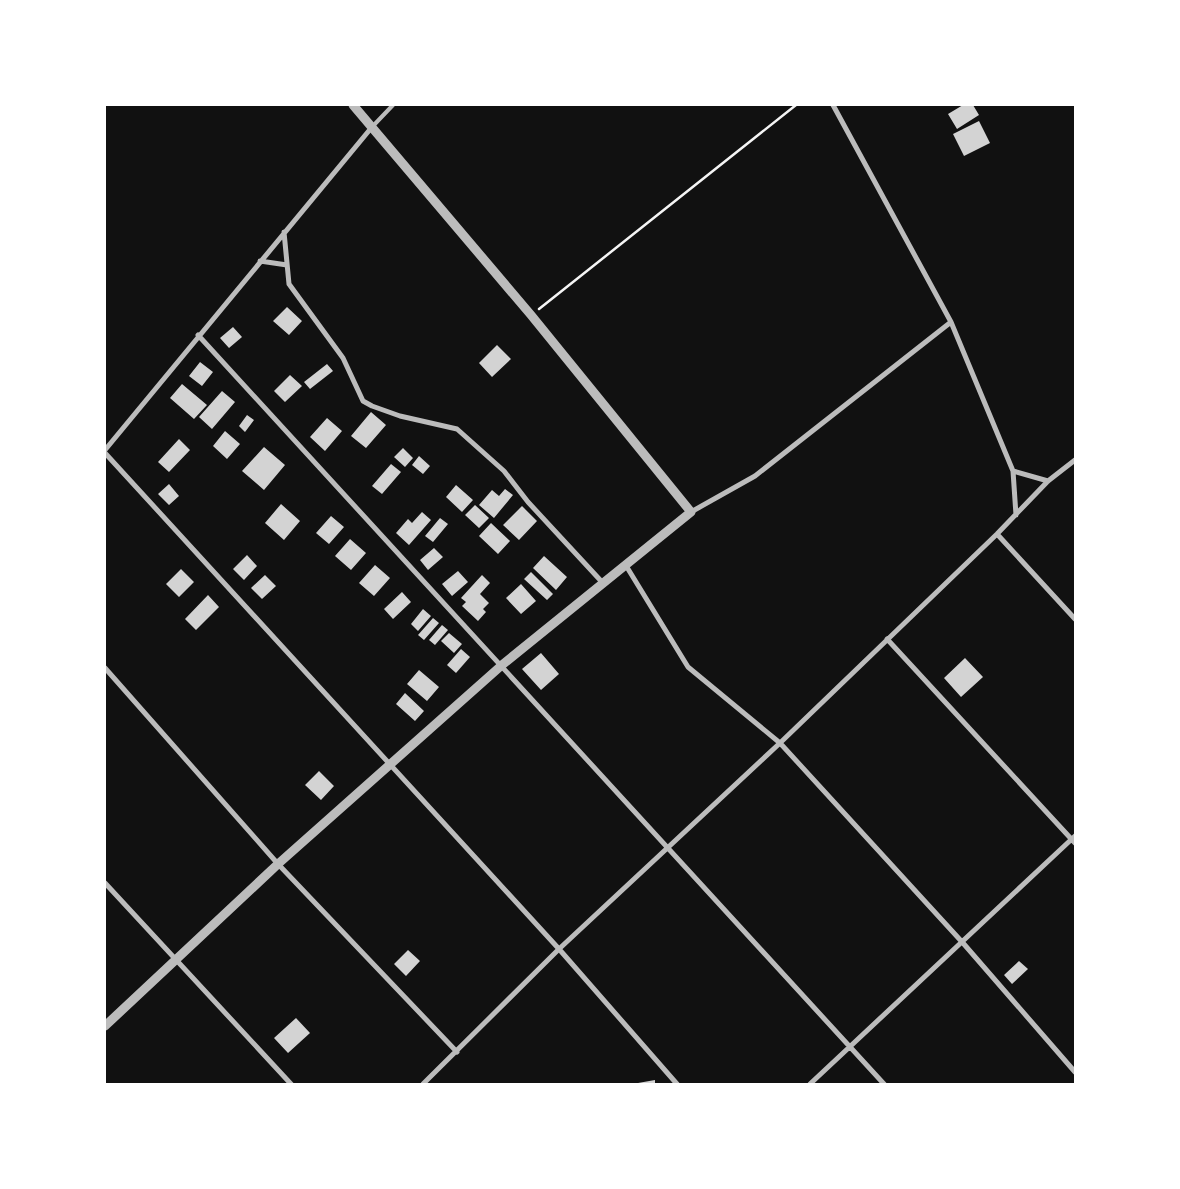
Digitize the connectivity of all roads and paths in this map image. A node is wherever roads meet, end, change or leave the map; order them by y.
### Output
1 (353, 105) edge
2 (394, 105) edge
3 (796, 105) edge
4 (833, 105) edge
5 (372, 127) junction
6 (284, 232) junction
7 (260, 261) junction
8 (287, 264) junction
9 (531, 315) junction
10 (951, 322) junction
11 (198, 335) junction
12 (105, 452) edge
13 (1075, 460) edge
14 (1013, 471) junction
15 (1048, 481) junction
16 (691, 512) junction
17 (1016, 515) junction
18 (997, 534) junction
19 (625, 564) junction
20 (602, 582) junction
21 (1075, 619) edge
22 (888, 638) junction
23 (502, 664) junction
24 (105, 668) edge
25 (780, 744) junction
26 (390, 764) junction
27 (1074, 839) edge
28 (669, 847) junction
29 (278, 864) junction
30 (105, 883) edge
31 (963, 943) junction
32 (560, 949) junction
33 (175, 960) junction
34 (105, 1026) edge
35 (850, 1045) junction
36 (457, 1052) junction
37 (1075, 1072) edge
38 (291, 1084) edge
39 (423, 1084) edge
40 (677, 1084) edge
41 (810, 1084) edge
42 (884, 1084) edge

1 - 5 street
2 - 5 lane
3 - 9 path
4 - 10 street
5 - 6 street
5 - 9 street
6 - 7 street
6 - 8 street
7 - 8 street
7 - 11 street
8 - 20 street
9 - 16 street
10 - 14 street
10 - 16 street
11 - 12 street
11 - 23 street
12 - 26 street
13 - 15 street
14 - 15 street
14 - 17 street
15 - 17 street
16 - 19 street
17 - 18 street
18 - 21 street
18 - 22 street
19 - 20 street
19 - 25 street
20 - 23 street
22 - 25 street
22 - 27 street
23 - 26 street
23 - 28 street
24 - 29 street
25 - 28 street
25 - 31 street
26 - 29 street
26 - 32 street
27 - 31 street
28 - 32 street
28 - 35 street
29 - 33 street
29 - 36 street
30 - 33 street
31 - 35 street
31 - 37 street
32 - 36 street
32 - 40 street
33 - 34 street
33 - 38 street
35 - 41 street
35 - 42 street
36 - 39 street

